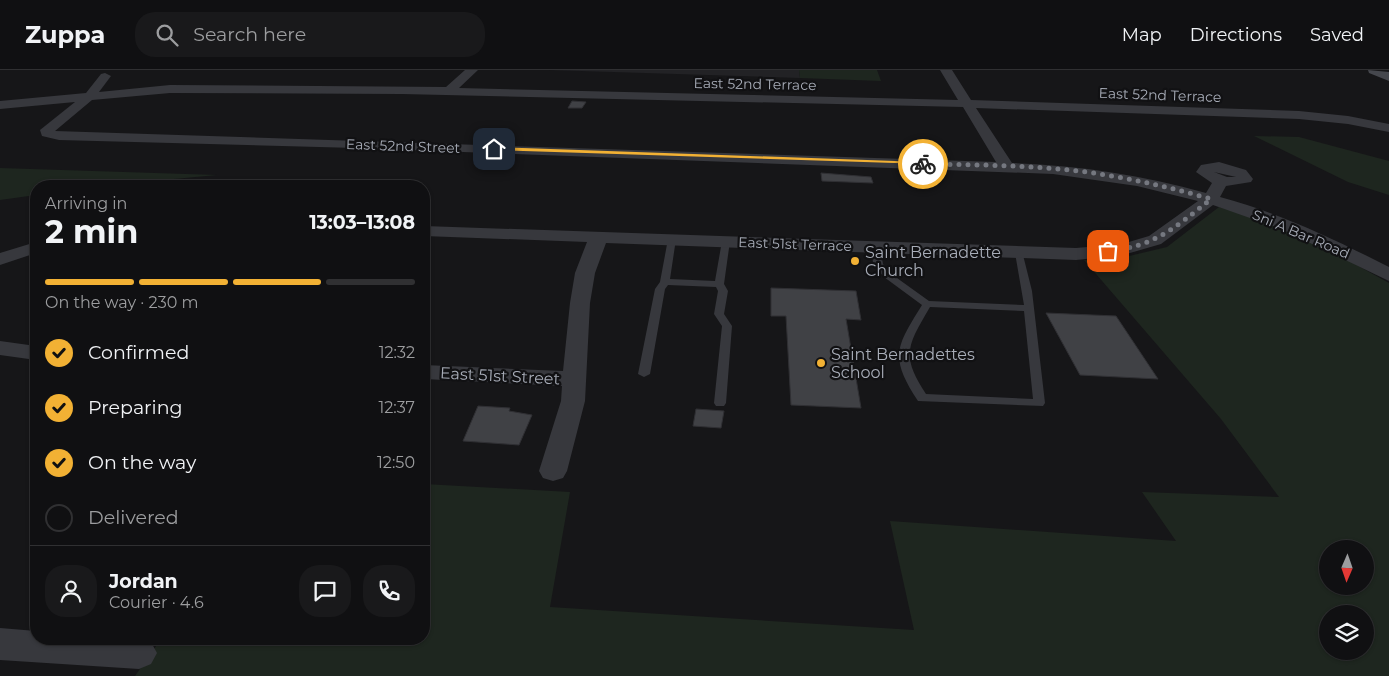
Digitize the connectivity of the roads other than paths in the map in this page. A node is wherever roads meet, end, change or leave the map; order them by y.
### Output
1 (472, 70) edge
2 (946, 70) edge
3 (1374, 70) edge
4 (105, 76) dead end
5 (1389, 77) edge
6 (449, 91) junction
7 (91, 95) junction
8 (0, 105) edge
9 (968, 105) junction
10 (1389, 128) edge
11 (1006, 166) junction
12 (1221, 180) dead end
13 (1211, 199) junction
14 (430, 231) edge
15 (599, 236) junction
16 (672, 239) junction
17 (726, 241) junction
18 (876, 247) junction
19 (30, 249) edge
20 (1019, 253) junction
21 (0, 259) edge
22 (1389, 275) edge
23 (665, 282) junction
24 (719, 284) junction
25 (927, 304) junction
26 (1029, 308) junction
27 (0, 348) edge
28 (30, 352) edge
29 (430, 372) edge
30 (644, 374) dead end
31 (576, 379) junction
32 (720, 403) dead end
33 (553, 471) dead end
34 (0, 644) edge
35 (140, 653) dead end

1 - 6 street
2 - 9 street
3 - 5 main road
4 - 7 street
6 - 7 street, East 52nd Terrace
6 - 9 street, East 52nd Terrace
7 - 8 street, East 52nd Terrace
7 - 11 street, East 52nd Street
9 - 10 street, East 52nd Terrace
9 - 11 street
11 - 13 street, East 52nd Street
12 - 13 street
13 - 20 street, East 51st Terrace
13 - 22 street, Sni A Bar Road
14 - 15 street, East 51st Terrace
15 - 16 street, East 51st Terrace
15 - 31 street
16 - 17 street, East 51st Terrace
16 - 23 lane
17 - 18 street, East 51st Terrace
17 - 24 lane
18 - 20 street, East 51st Terrace
18 - 25 lane
19 - 21 street
20 - 26 lane
23 - 24 lane
23 - 30 lane
24 - 32 lane
25 - 26 lane
25 - 26 lane
27 - 28 street
29 - 31 street, East 51st Street
31 - 33 street
34 - 35 street

